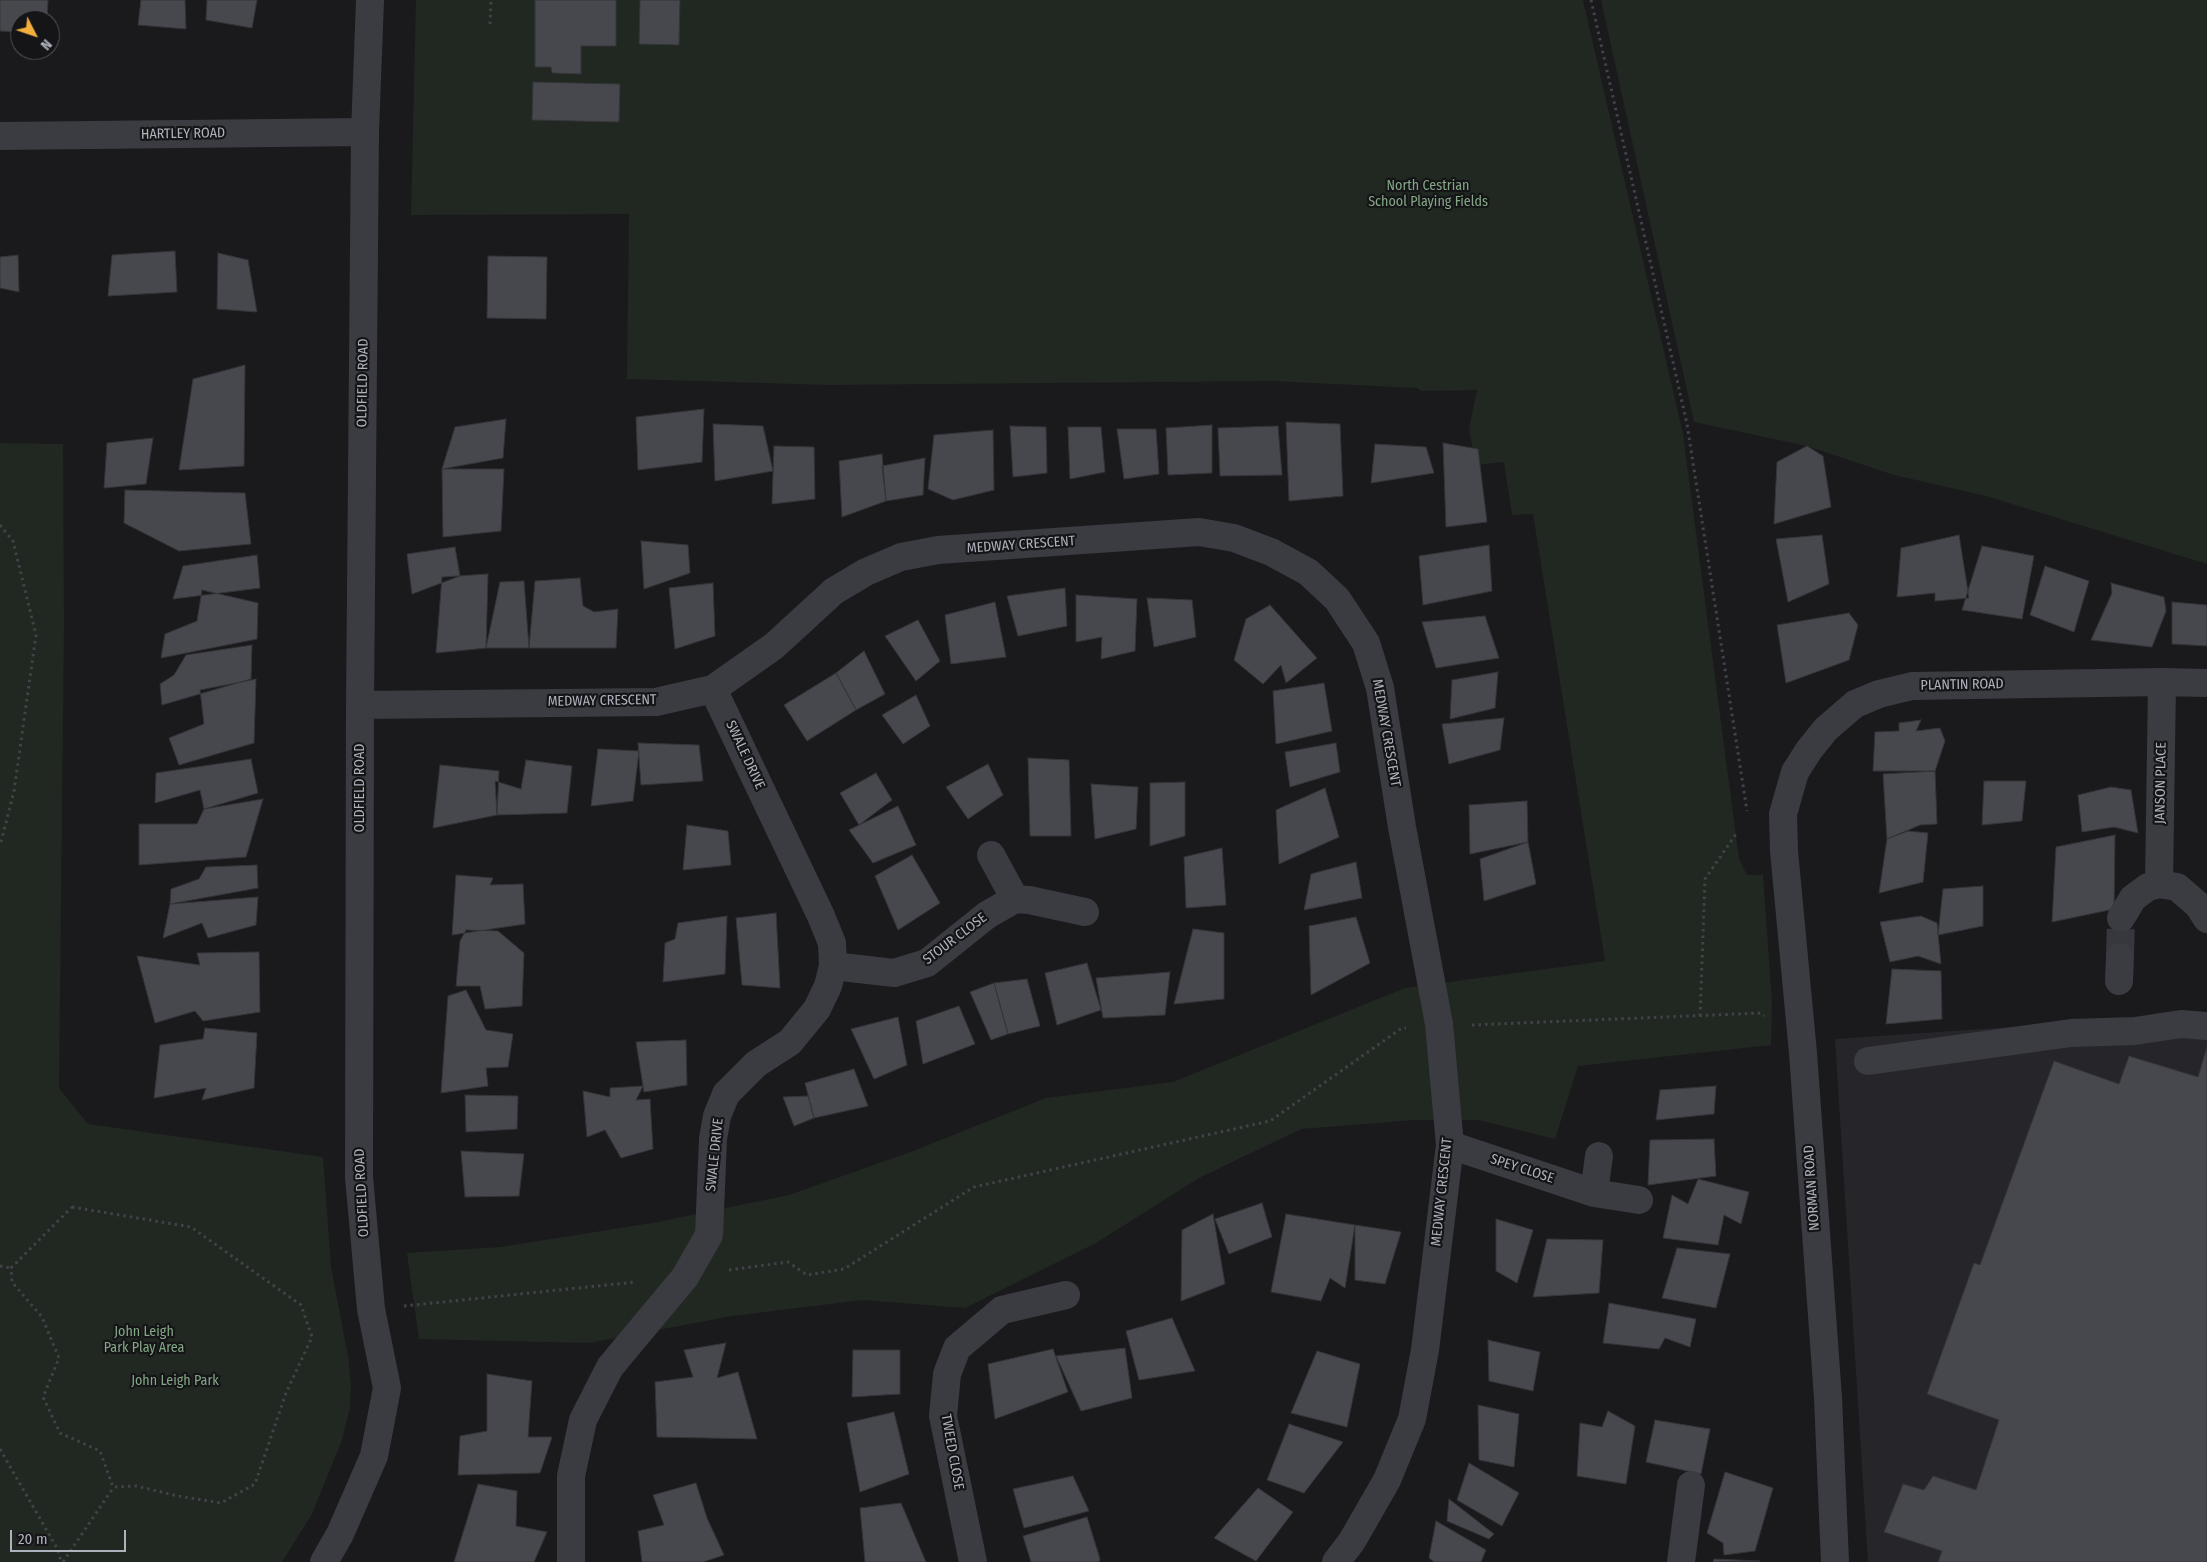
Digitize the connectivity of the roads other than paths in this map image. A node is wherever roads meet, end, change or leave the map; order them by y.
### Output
1 (370, 0) edge
2 (366, 132) junction
3 (0, 136) edge
4 (2162, 682) junction
5 (2207, 683) edge
6 (713, 689) junction
7 (360, 704) junction
8 (1783, 814) joint
9 (991, 855) dead end
10 (2159, 884) junction
11 (1015, 899) junction
12 (1085, 912) dead end
13 (2121, 918) tunnel mouth
14 (2207, 919) edge
15 (833, 966) junction
16 (2207, 1026) edge
17 (1868, 1061) dead end
18 (1450, 1145) junction
19 (1598, 1156) dead end
20 (1594, 1193) junction
21 (1639, 1200) dead end
22 (1066, 1296) dead end
23 (1691, 1485) dead end
24 (324, 1562) edge
25 (571, 1562) edge
26 (973, 1562) edge
27 (1336, 1562) edge
28 (1681, 1562) edge
29 (1835, 1562) edge

1 - 2 street, OLDFIELD ROAD
2 - 3 street, HARTLEY ROAD
2 - 7 street, OLDFIELD ROAD
4 - 5 street, PLANTIN ROAD
4 - 8 street, PLANTIN ROAD
4 - 10 street, JANSON PLACE
6 - 7 street, MEDWAY CRESCENT
6 - 15 street, SWALE DRIVE
6 - 18 street, MEDWAY CRESCENT
7 - 24 street, OLDFIELD ROAD
8 - 29 street, NORMAN ROAD
9 - 11 street
10 - 13 street
10 - 14 street
11 - 12 street
11 - 15 street, STOUR CLOSE
15 - 25 street, SWALE DRIVE
16 - 17 street
18 - 20 street, SPEY CLOSE
18 - 27 street, MEDWAY CRESCENT
19 - 20 street
20 - 21 street, SPEY CLOSE
22 - 26 street, TWEED CLOSE
23 - 28 street

